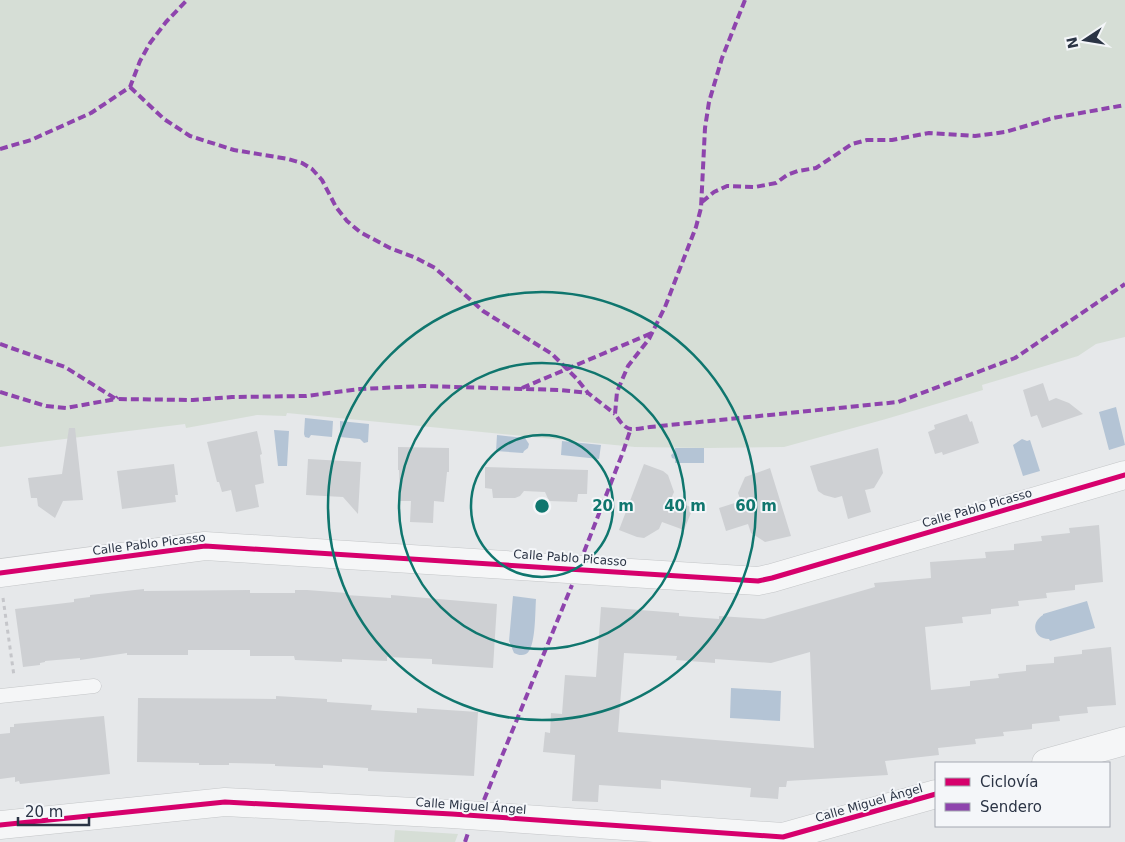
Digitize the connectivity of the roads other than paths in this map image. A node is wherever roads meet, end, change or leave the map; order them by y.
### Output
1 (1125, 475) edge
2 (1, 581) edge
3 (94, 686) dead end
4 (0, 696) edge
5 (1125, 741) edge
6 (1050, 762) edge
7 (935, 794) edge
8 (0, 825) edge

1 - 2 street, Calle Pablo Picasso
3 - 4 lane
5 - 6 street
7 - 8 street, Calle Miguel Ángel

